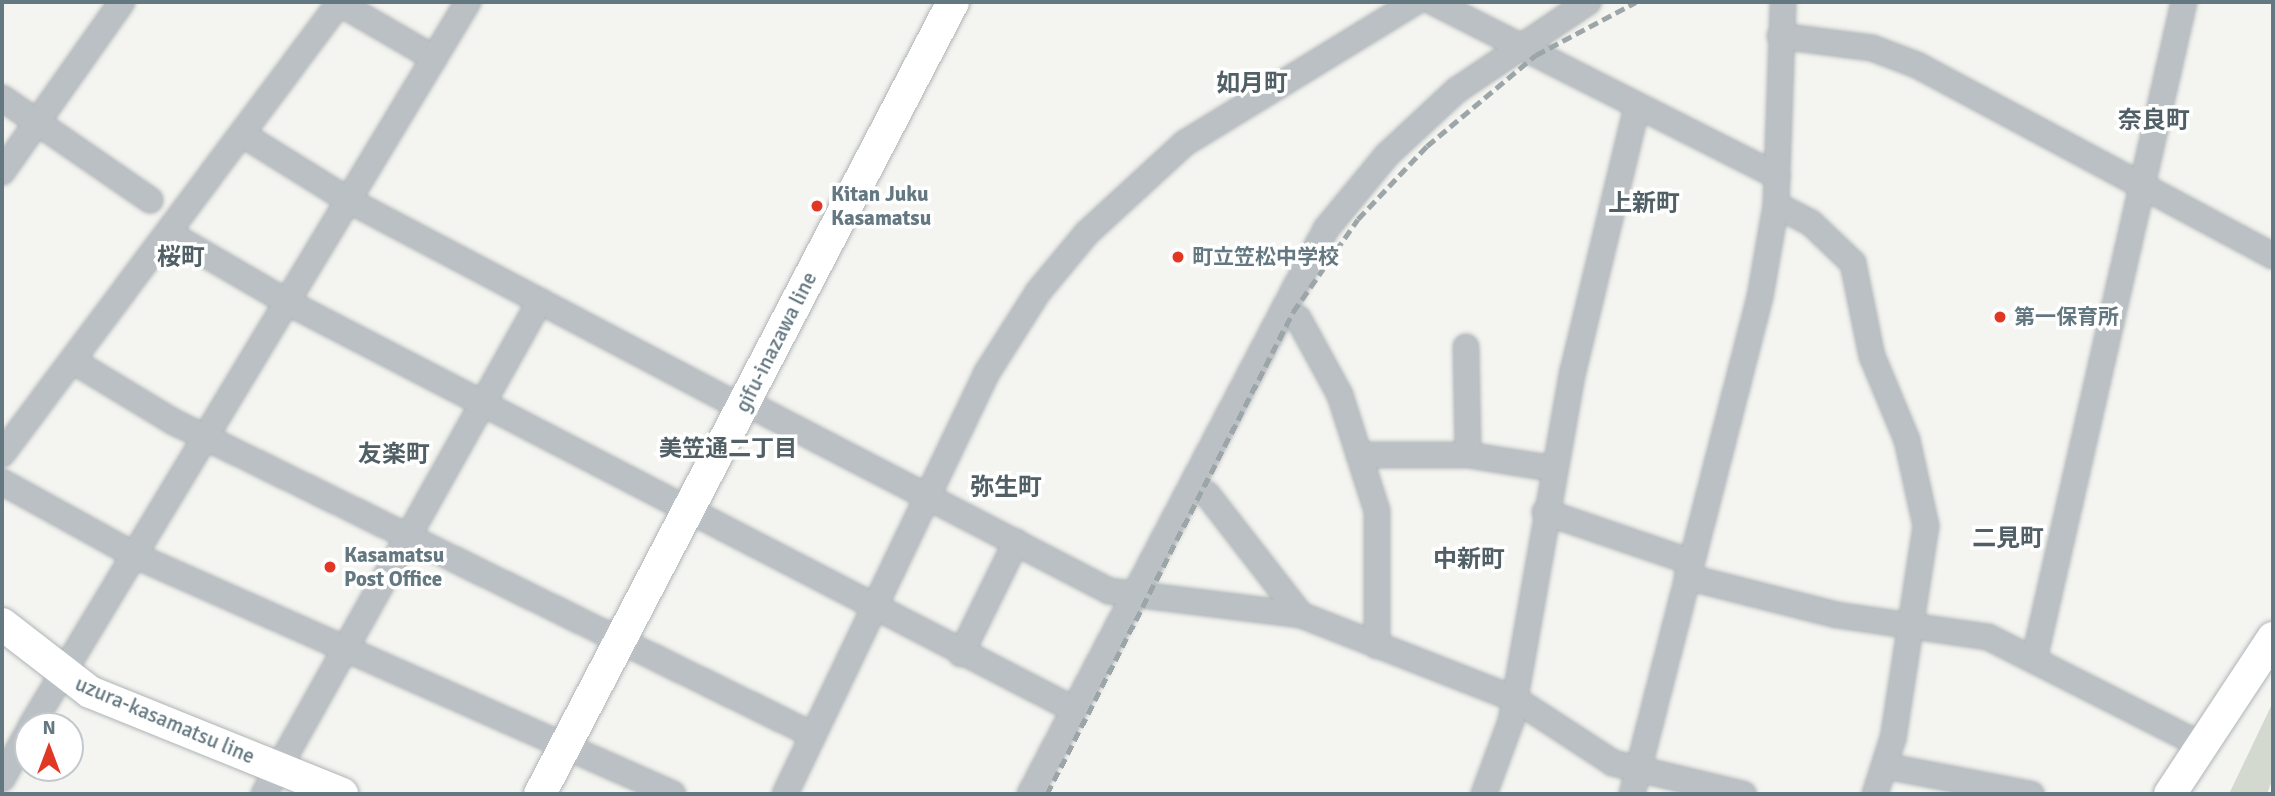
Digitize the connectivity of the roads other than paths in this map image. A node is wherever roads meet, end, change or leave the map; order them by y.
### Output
1 (122, 2) edge
2 (340, 2) edge
3 (468, 2) edge
4 (953, 2) edge
5 (1415, 2) edge
6 (1433, 2) edge
7 (1588, 2) edge
8 (1783, 2) edge
9 (2184, 2) edge
10 (1780, 36) junction
11 (1518, 46) junction
12 (434, 58) junction
13 (2, 99) edge
14 (1637, 106) junction
15 (37, 123) junction
16 (245, 136) junction
17 (2, 172) edge
18 (1778, 176) junction
19 (2137, 186) junction
20 (150, 200) dead end
21 (348, 200) junction
22 (1776, 205) junction
23 (170, 234) junction
24 (2273, 256) edge
25 (540, 301) junction
26 (287, 302) junction
27 (1298, 318) dead end
28 (1466, 347) dead end
29 (74, 361) junction
30 (482, 404) junction
31 (743, 405) junction
32 (206, 438) junction
33 (2, 454) edge
34 (1359, 455) junction
35 (1468, 455) junction
36 (1555, 469) junction
37 (2, 482) edge
38 (1207, 494) dead end
39 (926, 497) junction
40 (688, 510) junction
41 (1545, 512) junction
42 (408, 537) junction
43 (1016, 542) junction
44 (136, 556) junction
45 (1689, 570) junction
46 (1129, 597) junction
47 (874, 608) junction
48 (1301, 615) junction
49 (2, 624) edge
50 (1914, 626) junction
51 (2273, 638) edge
52 (621, 639) junction
53 (1377, 646) junction
54 (347, 647) junction
55 (961, 654) junction
56 (2034, 660) junction
57 (64, 677) junction
58 (1515, 699) junction
59 (1073, 709) junction
60 (40, 712) edge
61 (813, 735) junction
62 (2201, 745) junction
63 (565, 746) junction
64 (14, 757) edge
65 (1885, 766) junction
66 (2, 779) edge
67 (272, 781) edge
68 (1633, 783) edge
69 (342, 794) edge
70 (540, 794) edge
71 (673, 794) edge
72 (785, 794) edge
73 (1030, 794) edge
74 (1484, 794) edge
75 (1743, 794) edge
76 (1875, 794) edge
77 (2031, 794) edge
78 (2170, 794) edge

1 - 15 street
2 - 12 street
2 - 16 street
3 - 12 street
4 - 31 main road, gifu-inazawa line
5 - 39 street
6 - 11 street
7 - 11 street
8 - 10 street
9 - 19 street
10 - 18 street
10 - 19 street
11 - 14 street
11 - 46 street
12 - 21 street
13 - 15 street
14 - 18 street
14 - 36 street
15 - 17 street
15 - 20 street
16 - 21 street
16 - 23 street
18 - 22 street
19 - 24 street
19 - 56 street
21 - 25 street
21 - 26 street
22 - 45 street
22 - 50 street
23 - 26 street
23 - 29 street
25 - 30 street
25 - 31 street
26 - 30 street
26 - 32 street
27 - 34 street
28 - 35 street
29 - 32 street
29 - 33 street
30 - 40 street
30 - 42 street
31 - 39 street
31 - 40 main road, gifu-inazawa line
32 - 42 street
32 - 44 street
34 - 35 street
34 - 53 street
35 - 36 street
36 - 41 street
37 - 44 street
38 - 48 street
39 - 43 street
39 - 47 street
40 - 47 street
40 - 52 main road, gifu-inazawa line
41 - 45 street
41 - 58 street
42 - 52 street
42 - 54 street
43 - 46 street
43 - 55 street
44 - 54 street
44 - 57 street
45 - 50 street
45 - 68 street
46 - 48 street
46 - 59 street
47 - 55 street
47 - 61 street
48 - 53 street
49 - 57 main road, uzura-kasamatsu line
50 - 56 street
50 - 65 street
51 - 62 main road
52 - 61 street
52 - 63 main road, gifu-inazawa line
53 - 58 street
54 - 63 street
54 - 67 street
55 - 59 street
56 - 62 street
57 - 60 street
57 - 67 main road, uzura-kasamatsu line
58 - 68 street
58 - 74 street
59 - 73 street
61 - 72 street
62 - 78 main road
63 - 70 main road, gifu-inazawa line
63 - 71 street
64 - 66 street
65 - 76 street
65 - 77 street
67 - 69 main road, uzura-kasamatsu line
68 - 75 street

